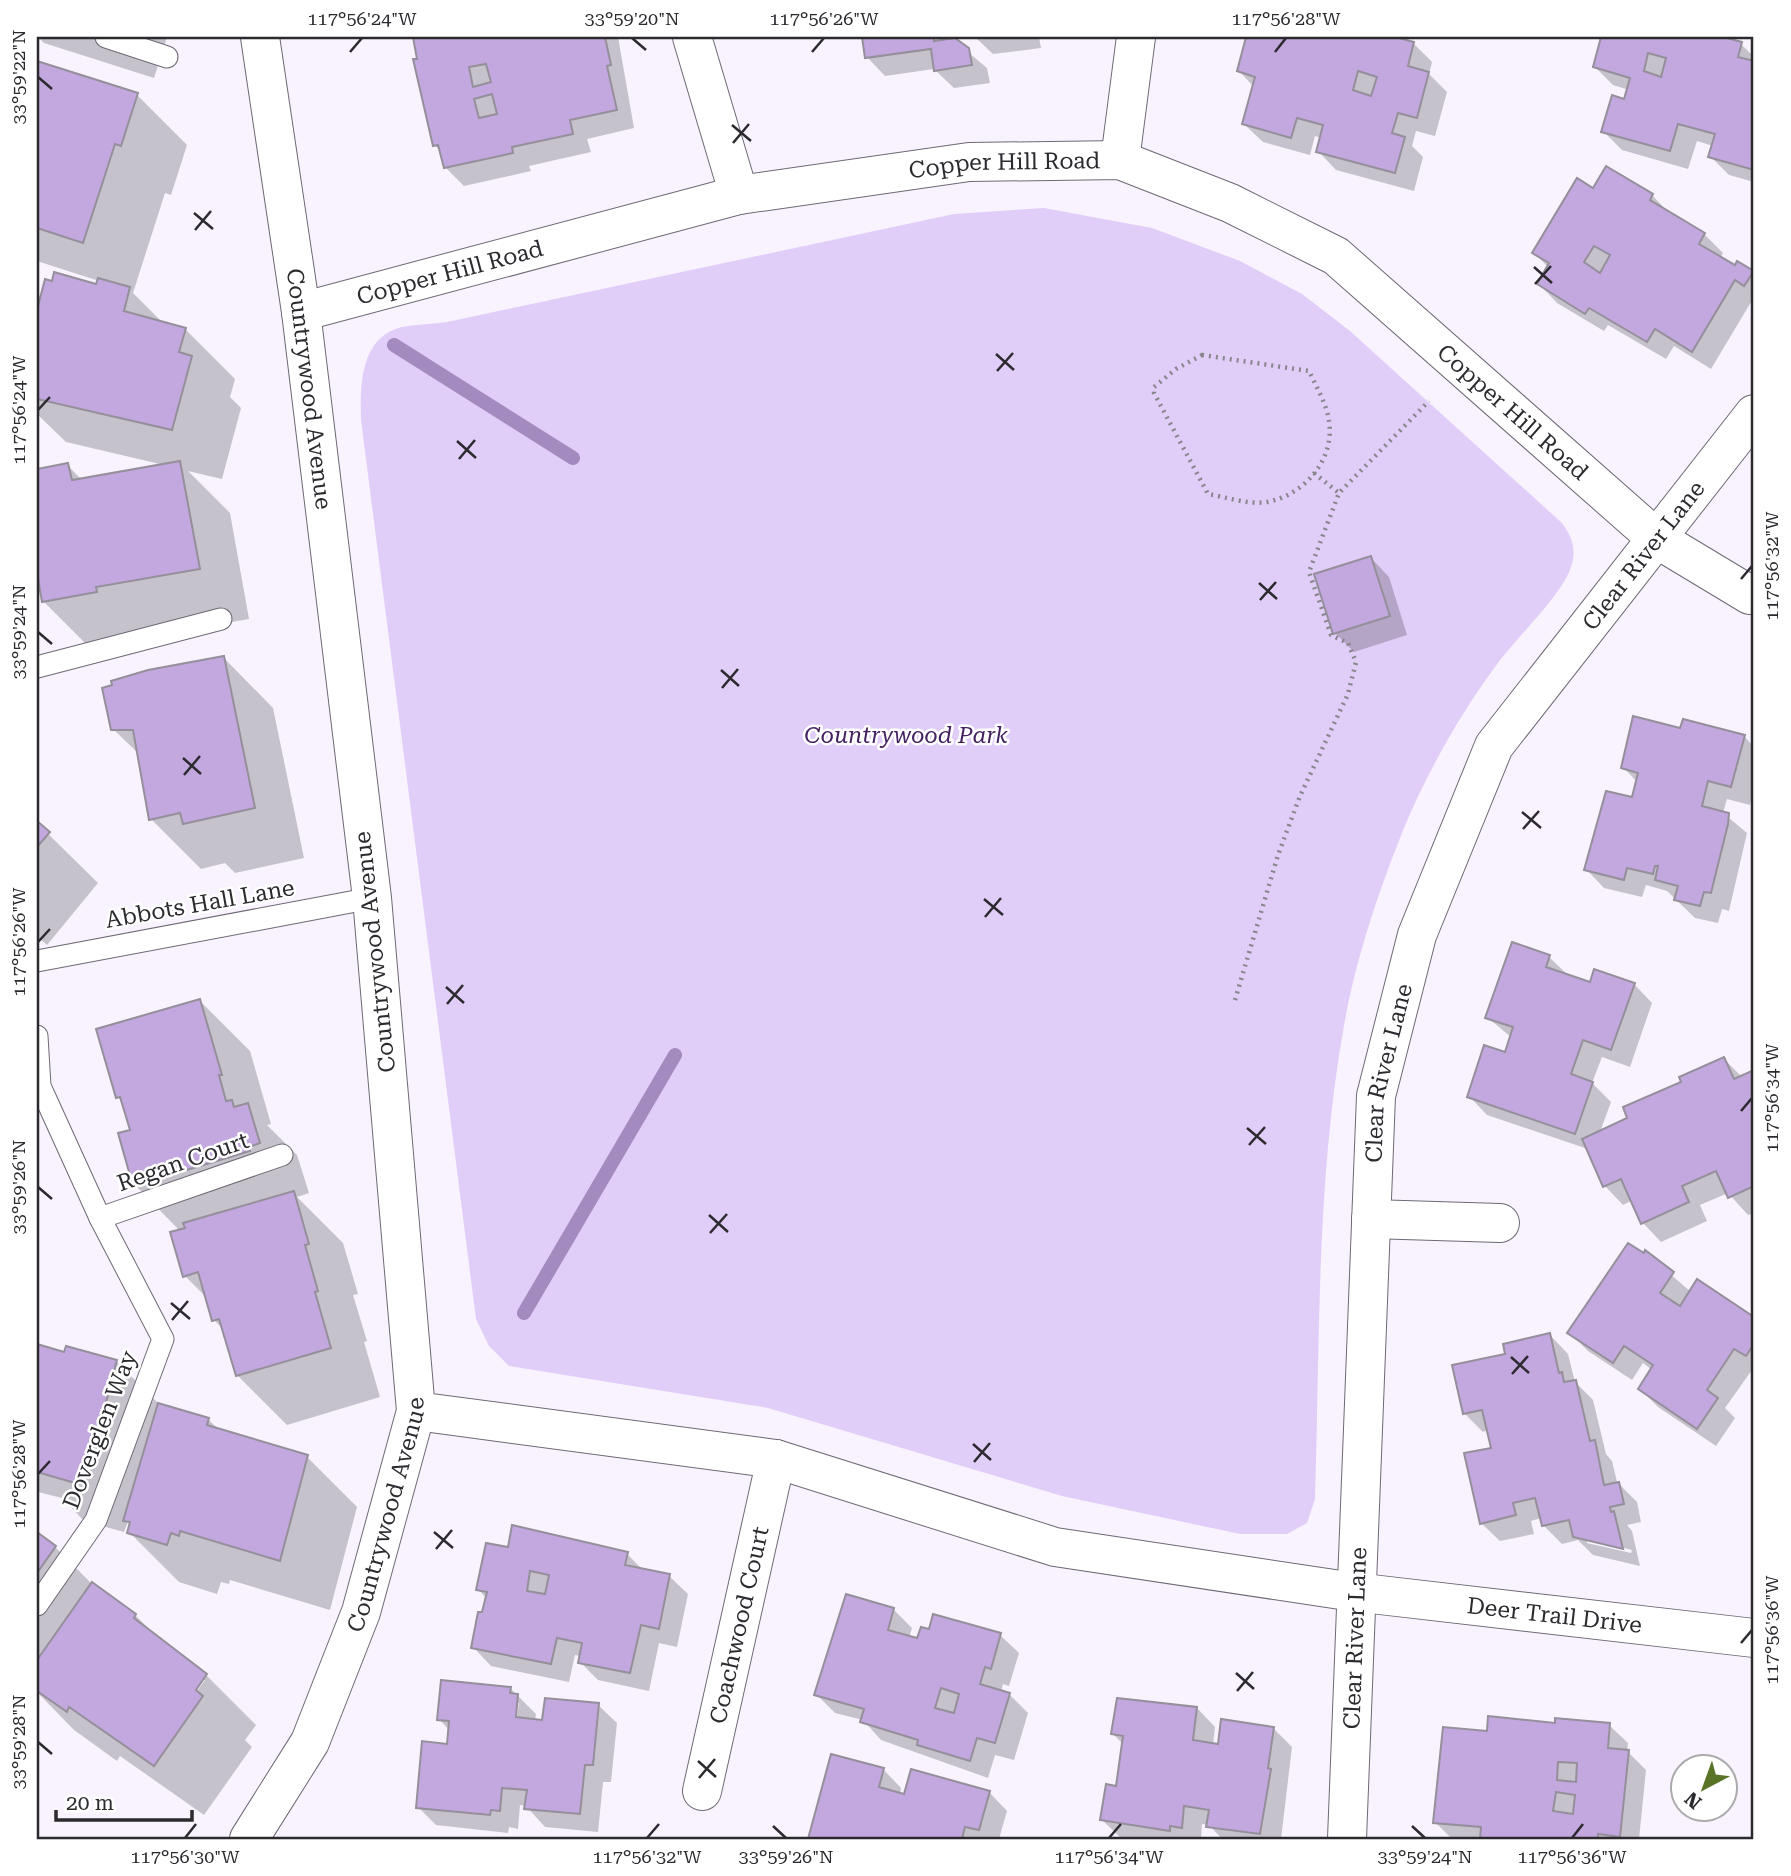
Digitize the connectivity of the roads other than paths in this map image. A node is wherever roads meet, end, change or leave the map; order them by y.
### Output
1 (106, 37) edge
2 (260, 37) edge
3 (692, 37) edge
4 (1136, 37) edge
5 (167, 57) dead end
6 (1120, 160) junction
7 (739, 195) junction
8 (300, 312) junction
9 (1754, 414) edge
10 (1657, 539) junction
11 (1750, 596) dead end
12 (221, 619) dead end
13 (37, 667) edge
14 (372, 898) junction
15 (37, 961) edge
16 (37, 1036) edge
17 (38, 1086) edge
18 (282, 1155) dead end
19 (100, 1218) junction
20 (1371, 1219) junction
21 (1500, 1223) dead end
22 (416, 1411) junction
23 (776, 1459) junction
24 (1354, 1592) junction
25 (37, 1605) edge
26 (1754, 1638) edge
27 (702, 1791) dead end
28 (249, 1839) edge
29 (1347, 1839) edge

1 - 5 lane
2 - 8 street, Countrywood Avenue
3 - 7 street
4 - 6 street
6 - 7 street, Copper Hill Road
6 - 10 street, Copper Hill Road
7 - 8 street, Copper Hill Road
8 - 14 street, Countrywood Avenue
9 - 10 street, Clear River Lane
10 - 11 street, Copper Hill Road
10 - 20 street, Clear River Lane
12 - 13 lane
14 - 15 lane, Abbots Hall Lane
14 - 22 street, Countrywood Avenue
16 - 17 lane, Doverglen Way
17 - 19 lane, Doverglen Way
18 - 19 lane, Regan Court
19 - 25 lane, Doverglen Way
20 - 21 street
20 - 24 street, Clear River Lane
22 - 23 street, Deer Trail Drive
22 - 28 street, Countrywood Avenue
23 - 24 street, Deer Trail Drive
23 - 27 street, Coachwood Court
24 - 26 street, Deer Trail Drive
24 - 29 street, Clear River Lane

